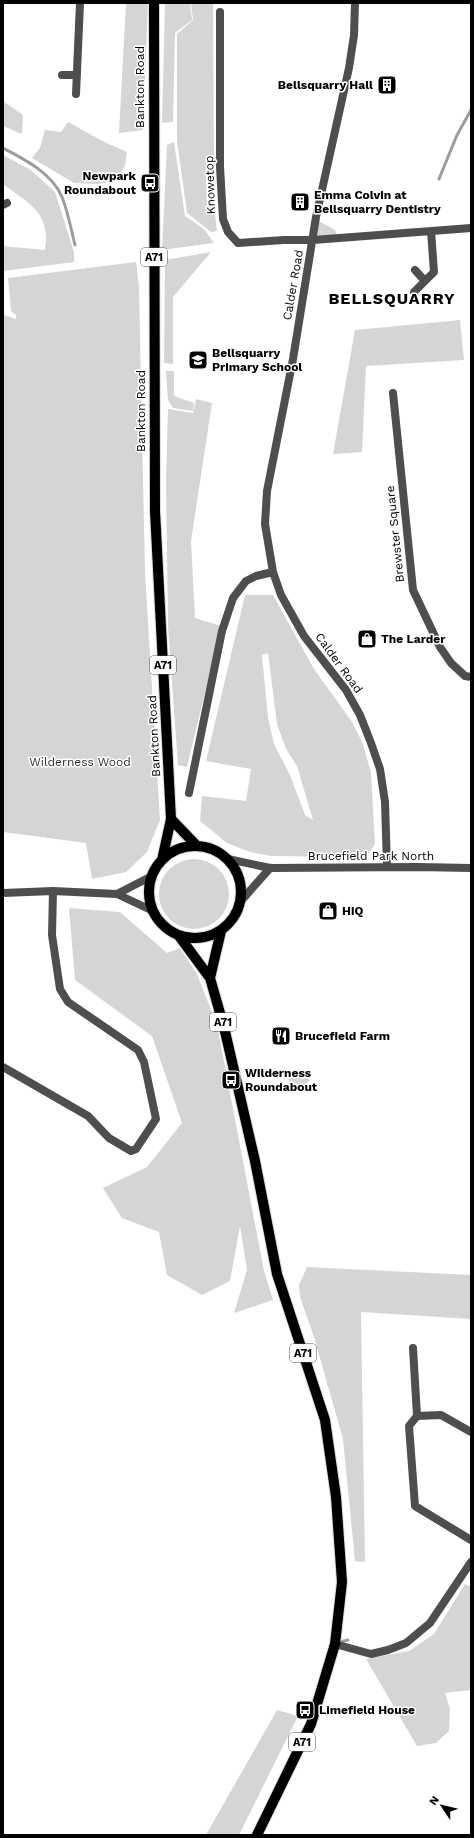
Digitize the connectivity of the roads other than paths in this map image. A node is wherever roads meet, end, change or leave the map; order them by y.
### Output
1 (80, 3) edge
2 (154, 3) edge
3 (355, 3) edge
4 (220, 12) dead end
5 (62, 75) dead end
6 (77, 75) junction
7 (76, 94) dead end
8 (471, 228) edge
9 (431, 231) junction
10 (313, 240) junction
11 (415, 270) dead end
12 (425, 281) junction
13 (414, 292) dead end
14 (393, 393) dead end
15 (273, 572) junction
16 (471, 677) edge
17 (189, 793) dead end
18 (171, 819) junction
19 (197, 846) junction
20 (228, 859) junction
21 (162, 860) junction
22 (387, 867) junction
23 (270, 868) junction
24 (471, 868) edge
25 (152, 876) junction
26 (53, 891) junction
27 (3, 893) edge
28 (117, 894) junction
29 (241, 901) junction
30 (153, 911) junction
31 (222, 931) junction
32 (179, 936) junction
33 (210, 978) junction
34 (3, 1067) edge
35 (412, 1348) dead end
36 (417, 1416) junction
37 (471, 1432) edge
38 (471, 1540) edge
39 (471, 1562) edge
40 (468, 1575) edge
41 (335, 1644) junction
42 (257, 1835) edge

1 - 6 street
2 - 18 main road, Bankton Road / A71
3 - 10 street, Calder Road
4 - 10 street, Knowetop
5 - 6 street
6 - 7 street
8 - 9 street
9 - 10 street
9 - 12 street
10 - 15 street, Calder Road
11 - 12 street
12 - 13 street
14 - 16 street, Brewster Square
15 - 17 street
15 - 22 street, Calder Road
18 - 19 main road
18 - 21 main road, Bankton Road / A71
19 - 20 main road, A71
19 - 21 main road, A71
20 - 23 street, Brucefield Park North
20 - 29 main road, A71
21 - 25 main road, A71
22 - 23 street, Brucefield Park North
22 - 24 street, Brucefield Park North
23 - 29 street
25 - 28 street
25 - 30 main road, A71
26 - 27 street
26 - 28 street
26 - 34 street
28 - 30 street
29 - 31 main road, A71
30 - 32 main road, A71
31 - 32 main road, A71
31 - 33 main road, A71
32 - 33 main road, A71
33 - 41 main road, A71
35 - 36 street
36 - 37 street
36 - 38 street
39 - 40 street
40 - 41 street
41 - 42 main road, A71

